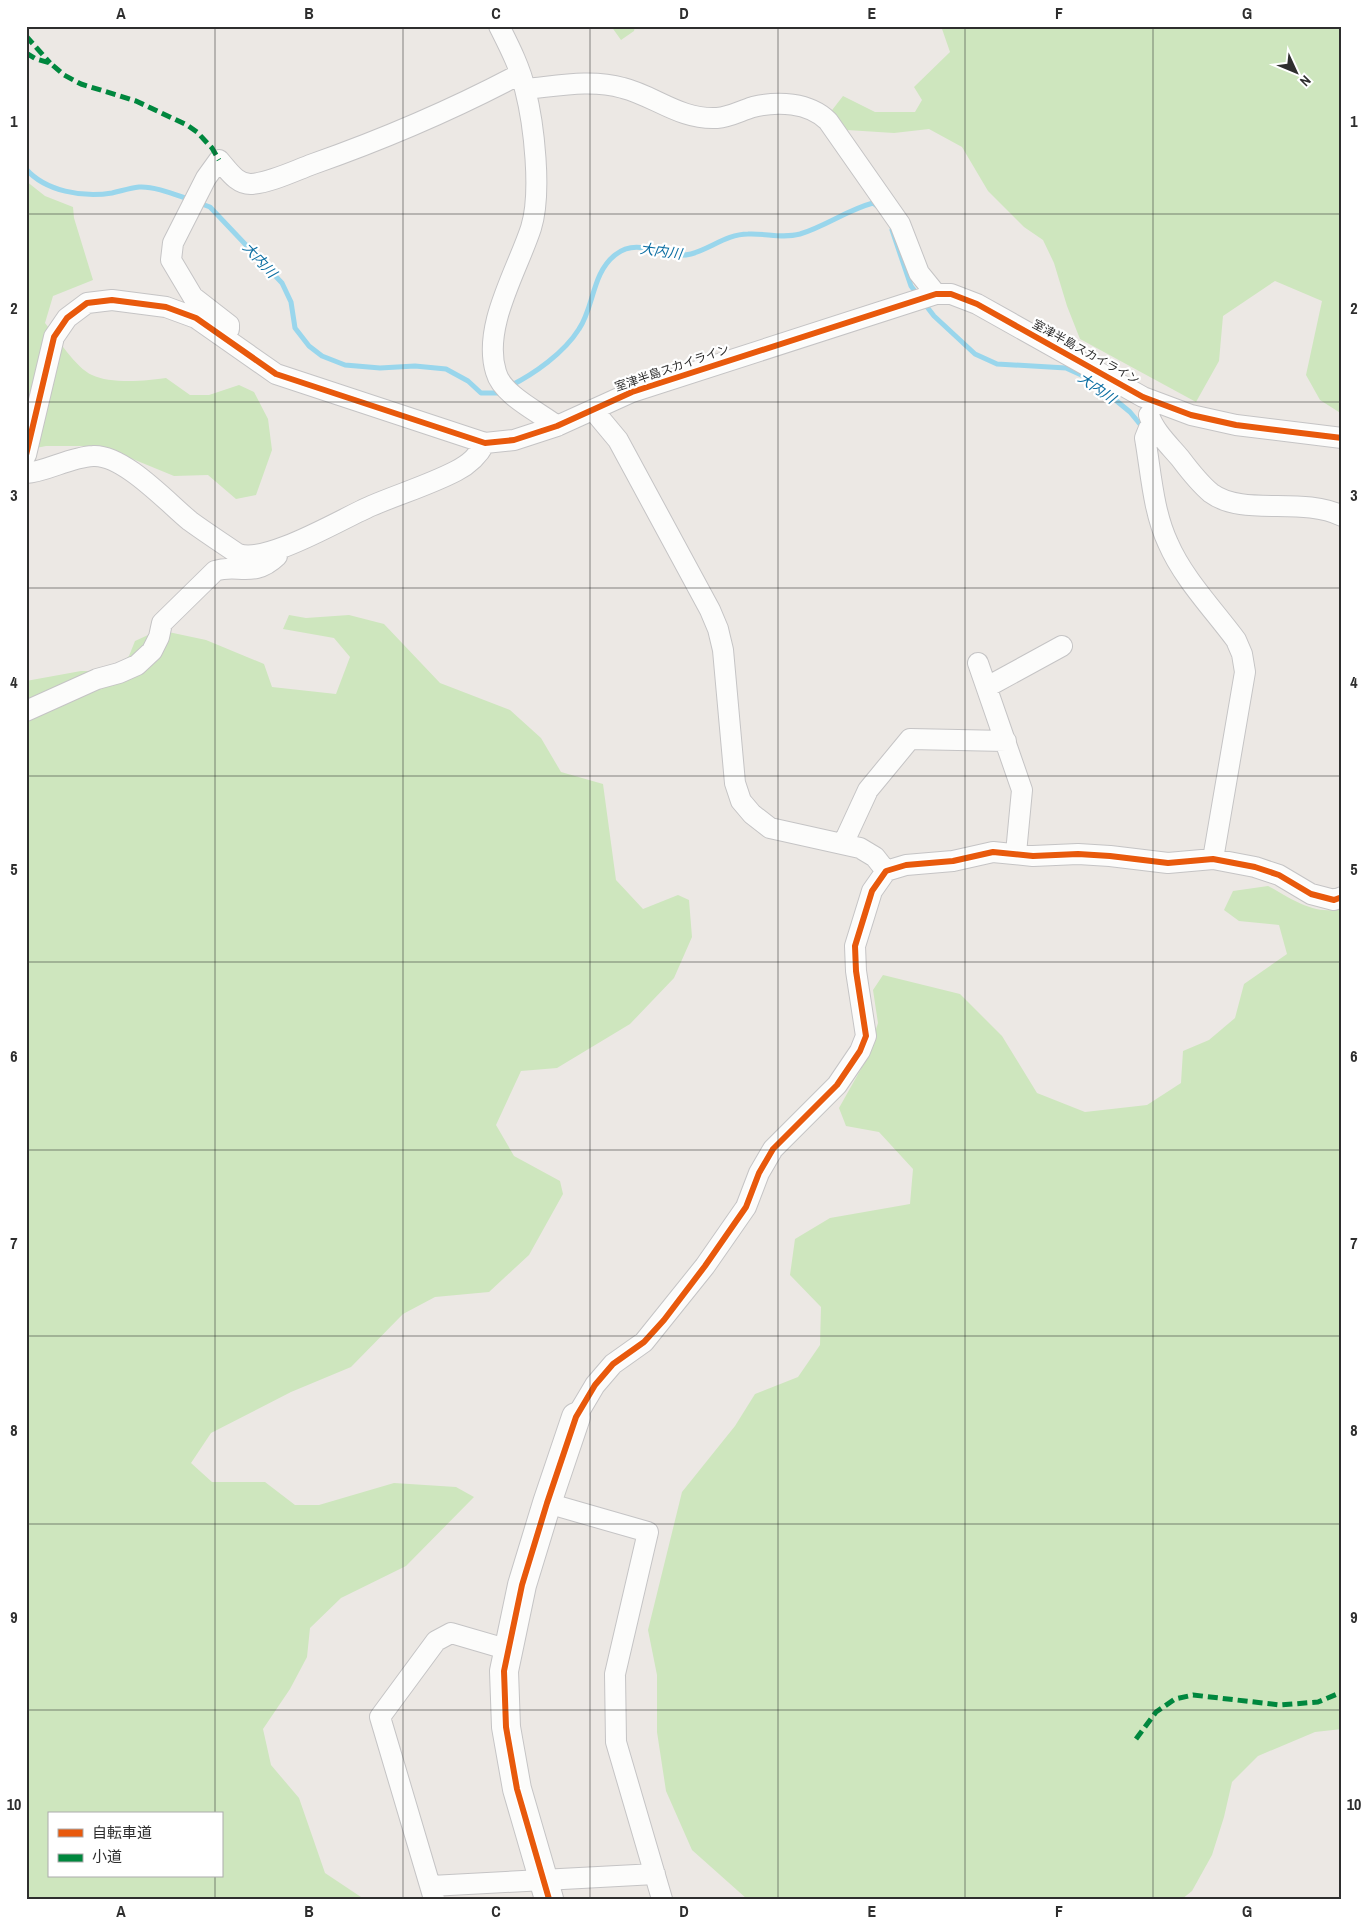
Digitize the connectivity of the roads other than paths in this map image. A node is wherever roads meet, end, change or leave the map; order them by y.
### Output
1 (499, 26) edge
2 (523, 81) junction
3 (936, 294) junction
4 (229, 339) junction
5 (1143, 397) junction
6 (593, 410) junction
7 (557, 426) junction
8 (1149, 429) junction
9 (1342, 438) edge
10 (485, 443) junction
11 (26, 455) edge
12 (26, 473) edge
13 (1342, 516) edge
14 (284, 547) junction
15 (1062, 646) dead end
16 (978, 664) dead end
17 (987, 686) junction
18 (26, 712) edge
19 (1006, 741) junction
20 (843, 844) junction
21 (1016, 853) junction
22 (1213, 859) junction
23 (886, 871) junction
24 (1342, 897) edge
25 (576, 1418) joint
26 (546, 1504) junction
27 (509, 1650) junction
28 (656, 1874) junction
29 (546, 1889) edge
30 (433, 1892) edge
31 (662, 1899) edge

1 - 2 street
2 - 3 street
2 - 4 street
2 - 7 street
3 - 5 street, 室津半島スカイライン
3 - 6 street, 室津半島スカイライン
4 - 10 street, 室津半島スカイライン
4 - 11 street, 室津半島スカイライン
5 - 8 street
5 - 9 street, 室津半島スカイライン
6 - 7 street, 室津半島スカイライン
6 - 20 street
7 - 10 street, 室津半島スカイライン
8 - 13 street
8 - 22 street
10 - 14 street
12 - 14 street
14 - 18 street
15 - 17 street
16 - 17 street
17 - 19 street
19 - 20 street
19 - 21 street
20 - 23 street
21 - 22 street
21 - 23 street
22 - 24 street
23 - 25 street
25 - 26 street
26 - 27 street
26 - 28 street
27 - 29 street
27 - 30 street
28 - 29 street
28 - 31 street
29 - 30 street

